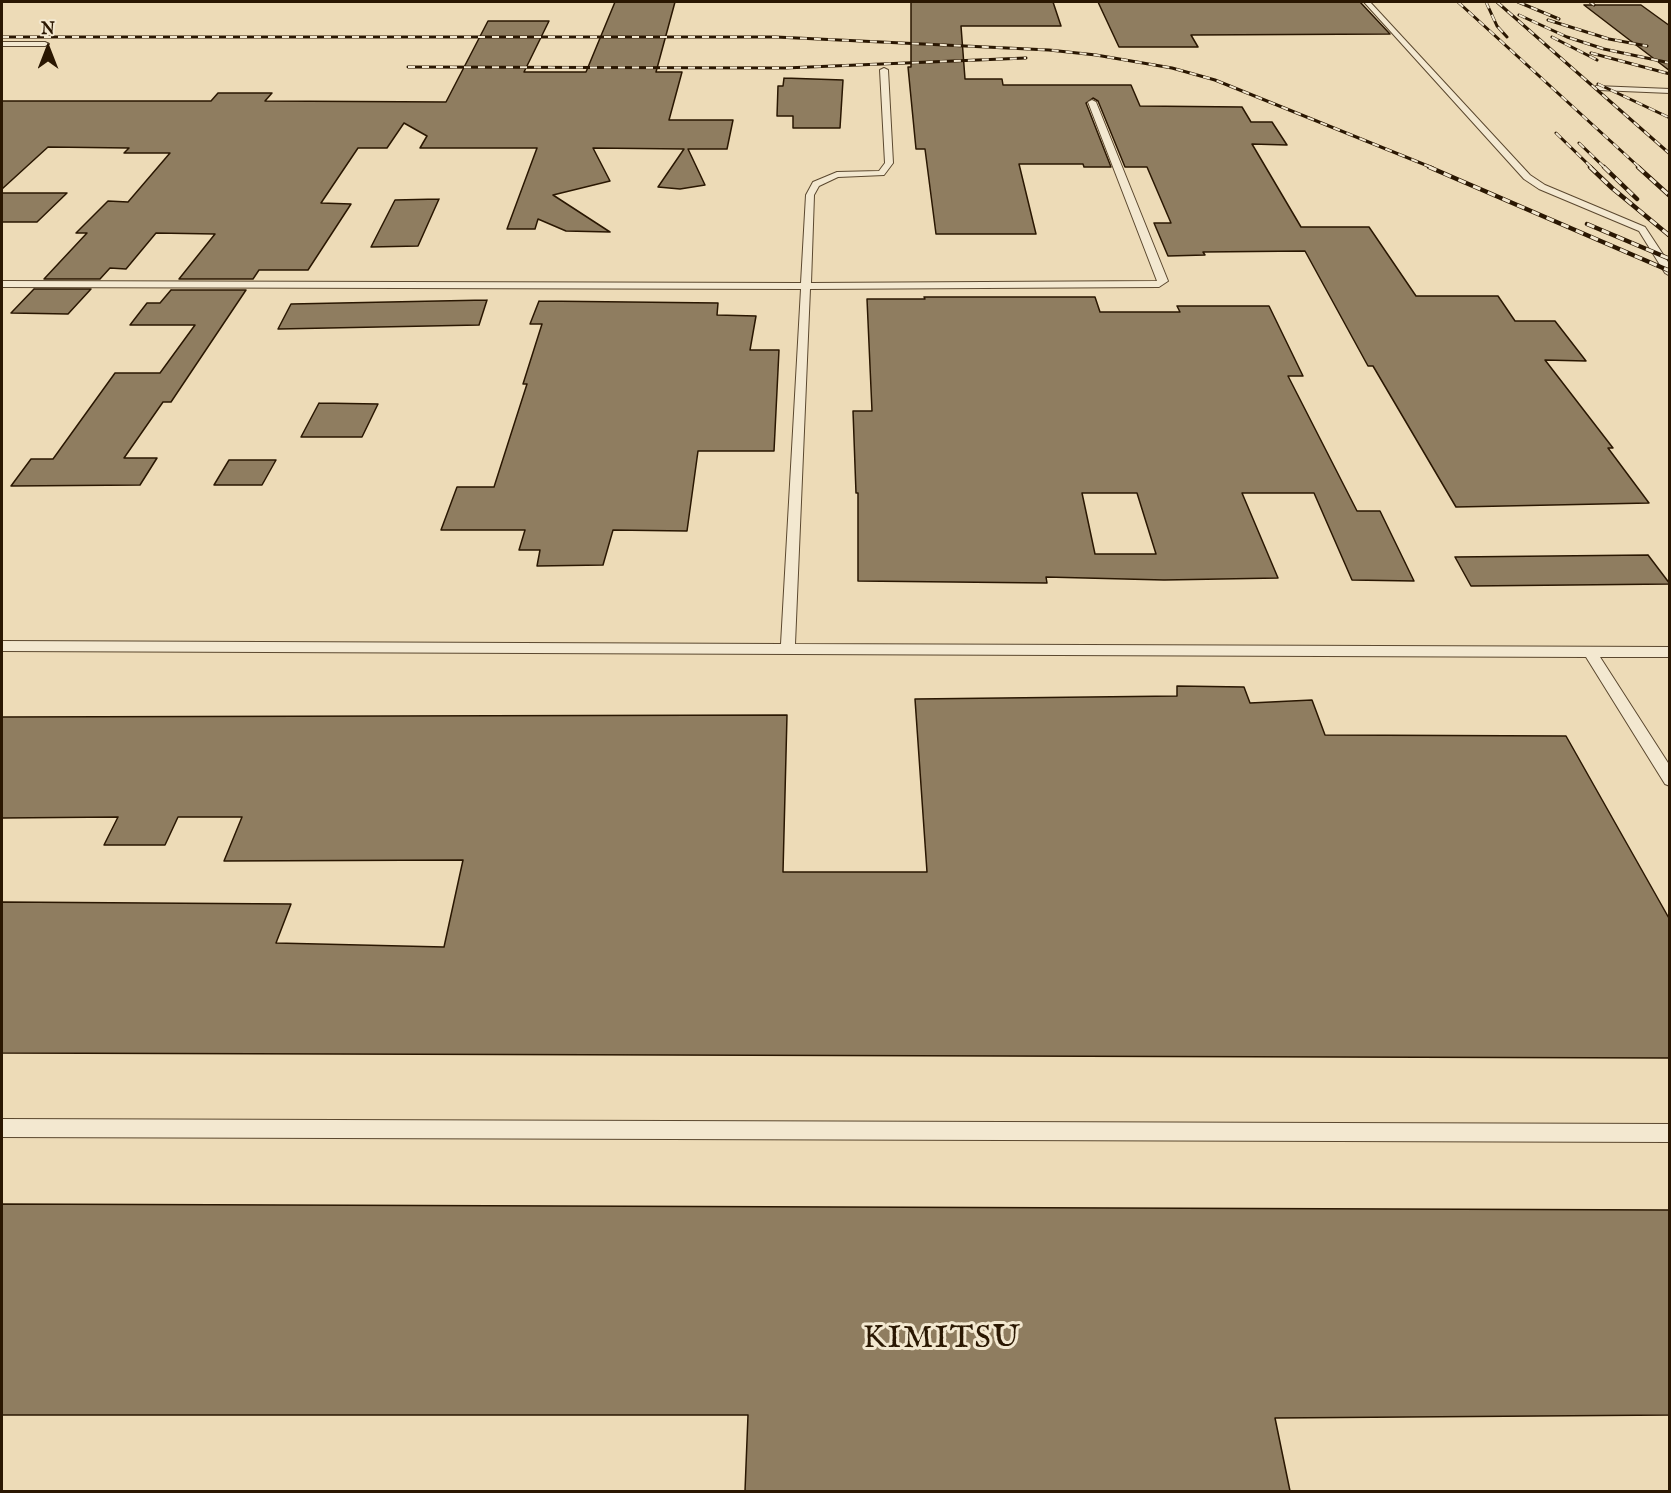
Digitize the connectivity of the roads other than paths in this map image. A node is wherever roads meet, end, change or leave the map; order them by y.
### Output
1 (1367, 2) edge
2 (2, 44) edge
3 (45, 44) dead end
4 (884, 70) dead end
5 (1599, 88) dead end
6 (1656, 90) junction
7 (1670, 91) edge
8 (1670, 97) edge
9 (1092, 102) dead end
10 (1670, 273) edge
11 (2, 284) edge
12 (805, 285) junction
13 (2, 645) edge
14 (788, 649) junction
15 (1590, 652) junction
16 (1670, 652) edge
17 (1670, 780) edge
18 (2, 1128) edge
19 (1670, 1133) edge

1 - 10 lane
2 - 3 lane
4 - 12 lane
5 - 6 lane
6 - 7 lane
6 - 8 lane
9 - 12 lane
11 - 12 lane
12 - 14 lane
13 - 14 lane
14 - 15 lane
15 - 16 lane
15 - 17 lane
18 - 19 lane

